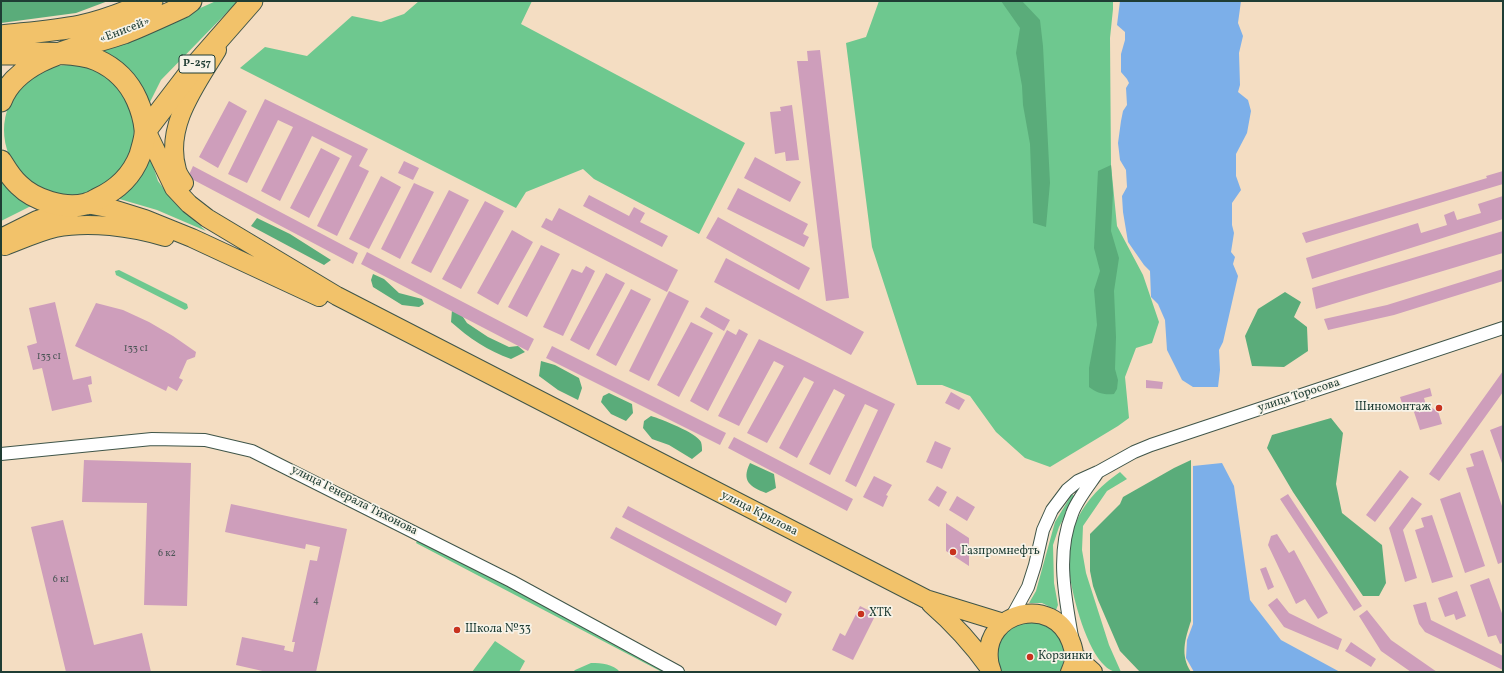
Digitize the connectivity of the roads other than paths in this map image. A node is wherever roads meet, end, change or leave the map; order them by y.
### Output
1 (152, 1) edge
2 (191, 1) edge
3 (252, 1) edge
4 (232, 23) junction
5 (1, 36) edge
6 (1, 54) edge
7 (57, 55) junction
8 (1, 101) edge
9 (146, 130) junction
10 (1, 161) edge
11 (86, 204) junction
12 (1, 238) edge
13 (1, 248) edge
14 (256, 248) junction
15 (237, 259) junction
16 (1503, 328) edge
17 (521, 391) junction
18 (1, 454) edge
19 (1098, 472) junction
20 (926, 599) junction
21 (1007, 620) junction
22 (1073, 658) edge
23 (678, 672) edge
24 (992, 672) edge
25 (1093, 672) edge

1 - 5 highway
2 - 7 highway, «Енисей» / Р-257
3 - 4 highway, «Енисей» / Р-257
4 - 9 highway, «Енисей» / Р-257
4 - 14 main road
6 - 7 highway, Р-257
7 - 8 highway, «Енисей» / Р-257
7 - 9 highway, «Енисей» / Р-257
9 - 11 highway, «Енисей» / Р-257
9 - 14 main road
10 - 11 highway, «Енисей» / Р-257
11 - 12 main road
11 - 15 main road
13 - 15 main road
14 - 17 main road
15 - 17 main road
16 - 19 street, улица Торосова
17 - 20 main road, улица Крылова
18 - 23 street, улица Генерала Тихонова
19 - 21 street
19 - 22 street
20 - 21 main road, улица Крылова
20 - 24 main road
21 - 22 main road
21 - 24 main road
22 - 25 main road

